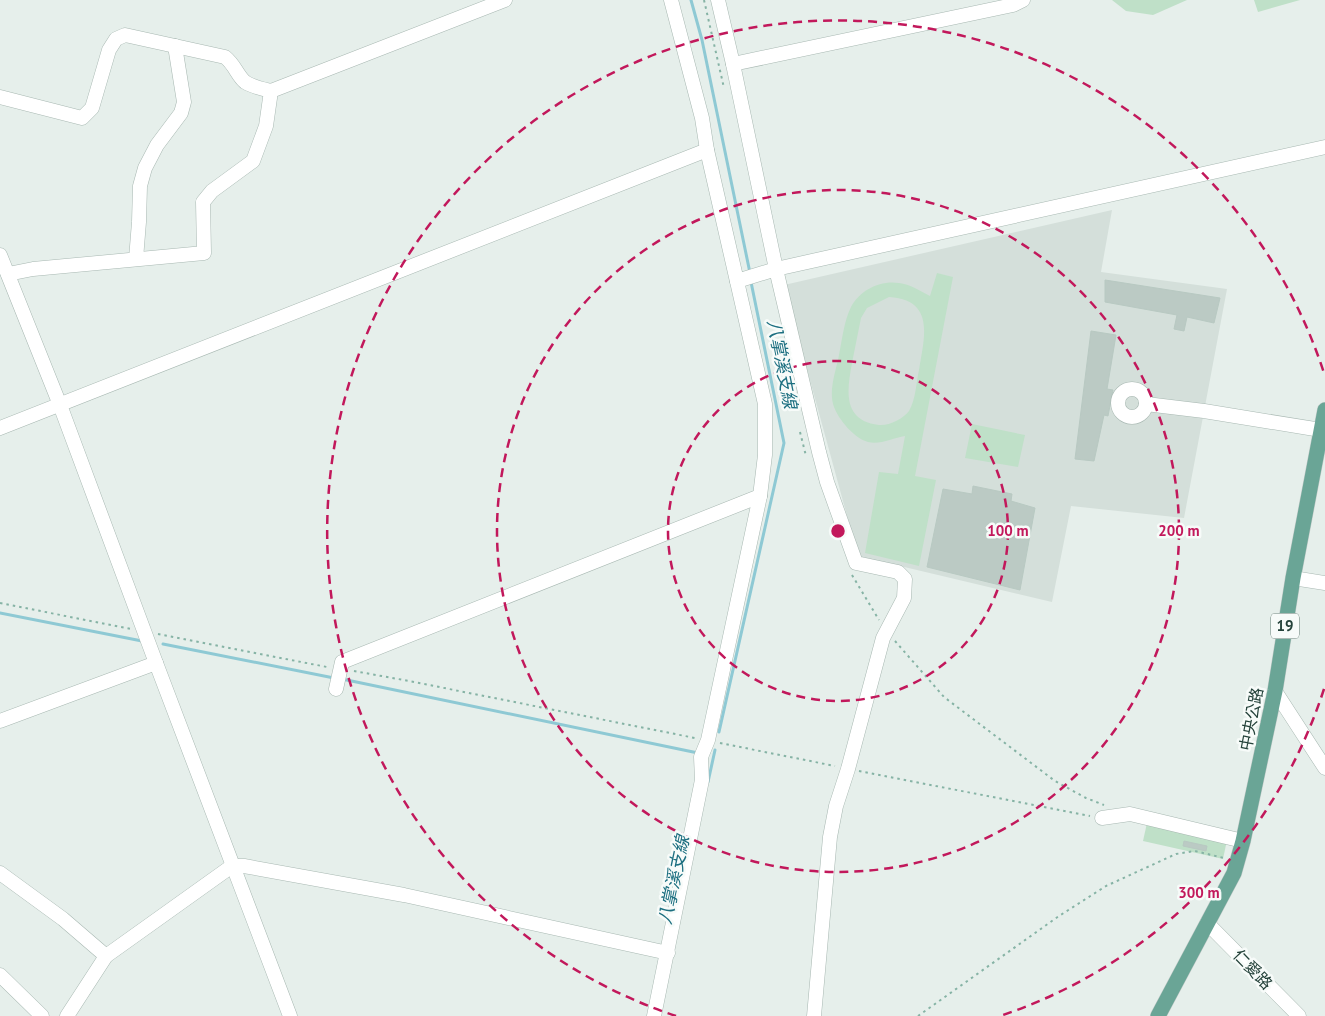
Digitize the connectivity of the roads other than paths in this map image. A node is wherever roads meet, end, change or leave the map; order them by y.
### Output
1 (505, 0) edge
2 (671, 0) edge
3 (718, 0) edge
4 (1023, 0) edge
5 (175, 46) junction
6 (733, 64) junction
7 (272, 91) junction
8 (0, 97) edge
9 (1325, 147) edge
10 (706, 150) junction
11 (0, 255) edge
12 (136, 259) junction
13 (776, 269) junction
14 (8, 274) junction
15 (746, 278) junction
16 (1146, 404) dead end
17 (60, 405) junction
18 (1325, 410) edge
19 (0, 428) edge
20 (1321, 430) junction
21 (760, 496) junction
22 (1293, 578) junction
23 (1325, 583) edge
24 (156, 663) junction
25 (338, 679) road end
26 (1275, 691) junction
27 (0, 721) edge
28 (1325, 768) edge
29 (1102, 818) road end
30 (1236, 839) junction
31 (232, 866) junction
32 (0, 873) edge
33 (1207, 923) junction
34 (668, 953) junction
35 (106, 956) junction
36 (0, 975) edge
37 (42, 1016) edge
38 (67, 1016) edge
39 (290, 1016) edge
40 (654, 1016) edge
41 (814, 1016) edge
42 (1158, 1016) edge
43 (1298, 1016) edge

1 - 7 street
2 - 10 street
3 - 6 street
4 - 6 street
5 - 7 street
5 - 8 street
5 - 12 street
6 - 13 street
7 - 12 street
9 - 13 street
10 - 15 street
10 - 17 street
11 - 14 street
12 - 14 street
13 - 15 street
13 - 41 street
14 - 17 street
15 - 21 street
16 - 20 street
17 - 19 street
17 - 24 street
18 - 20 main road, 中央公路 / 19
20 - 22 main road, 中央公路 / 19
21 - 25 street
21 - 34 street
22 - 23 street
22 - 26 main road, 中央公路 / 19
24 - 27 street
24 - 31 street
26 - 28 street
26 - 30 main road, 中央公路 / 19
29 - 30 street
30 - 33 main road, 中央公路 / 19
31 - 34 street
31 - 35 street
31 - 39 street
32 - 35 street
33 - 42 main road, 中央公路 / 19
33 - 43 street, 仁愛路
34 - 40 street
35 - 38 street
36 - 37 street

